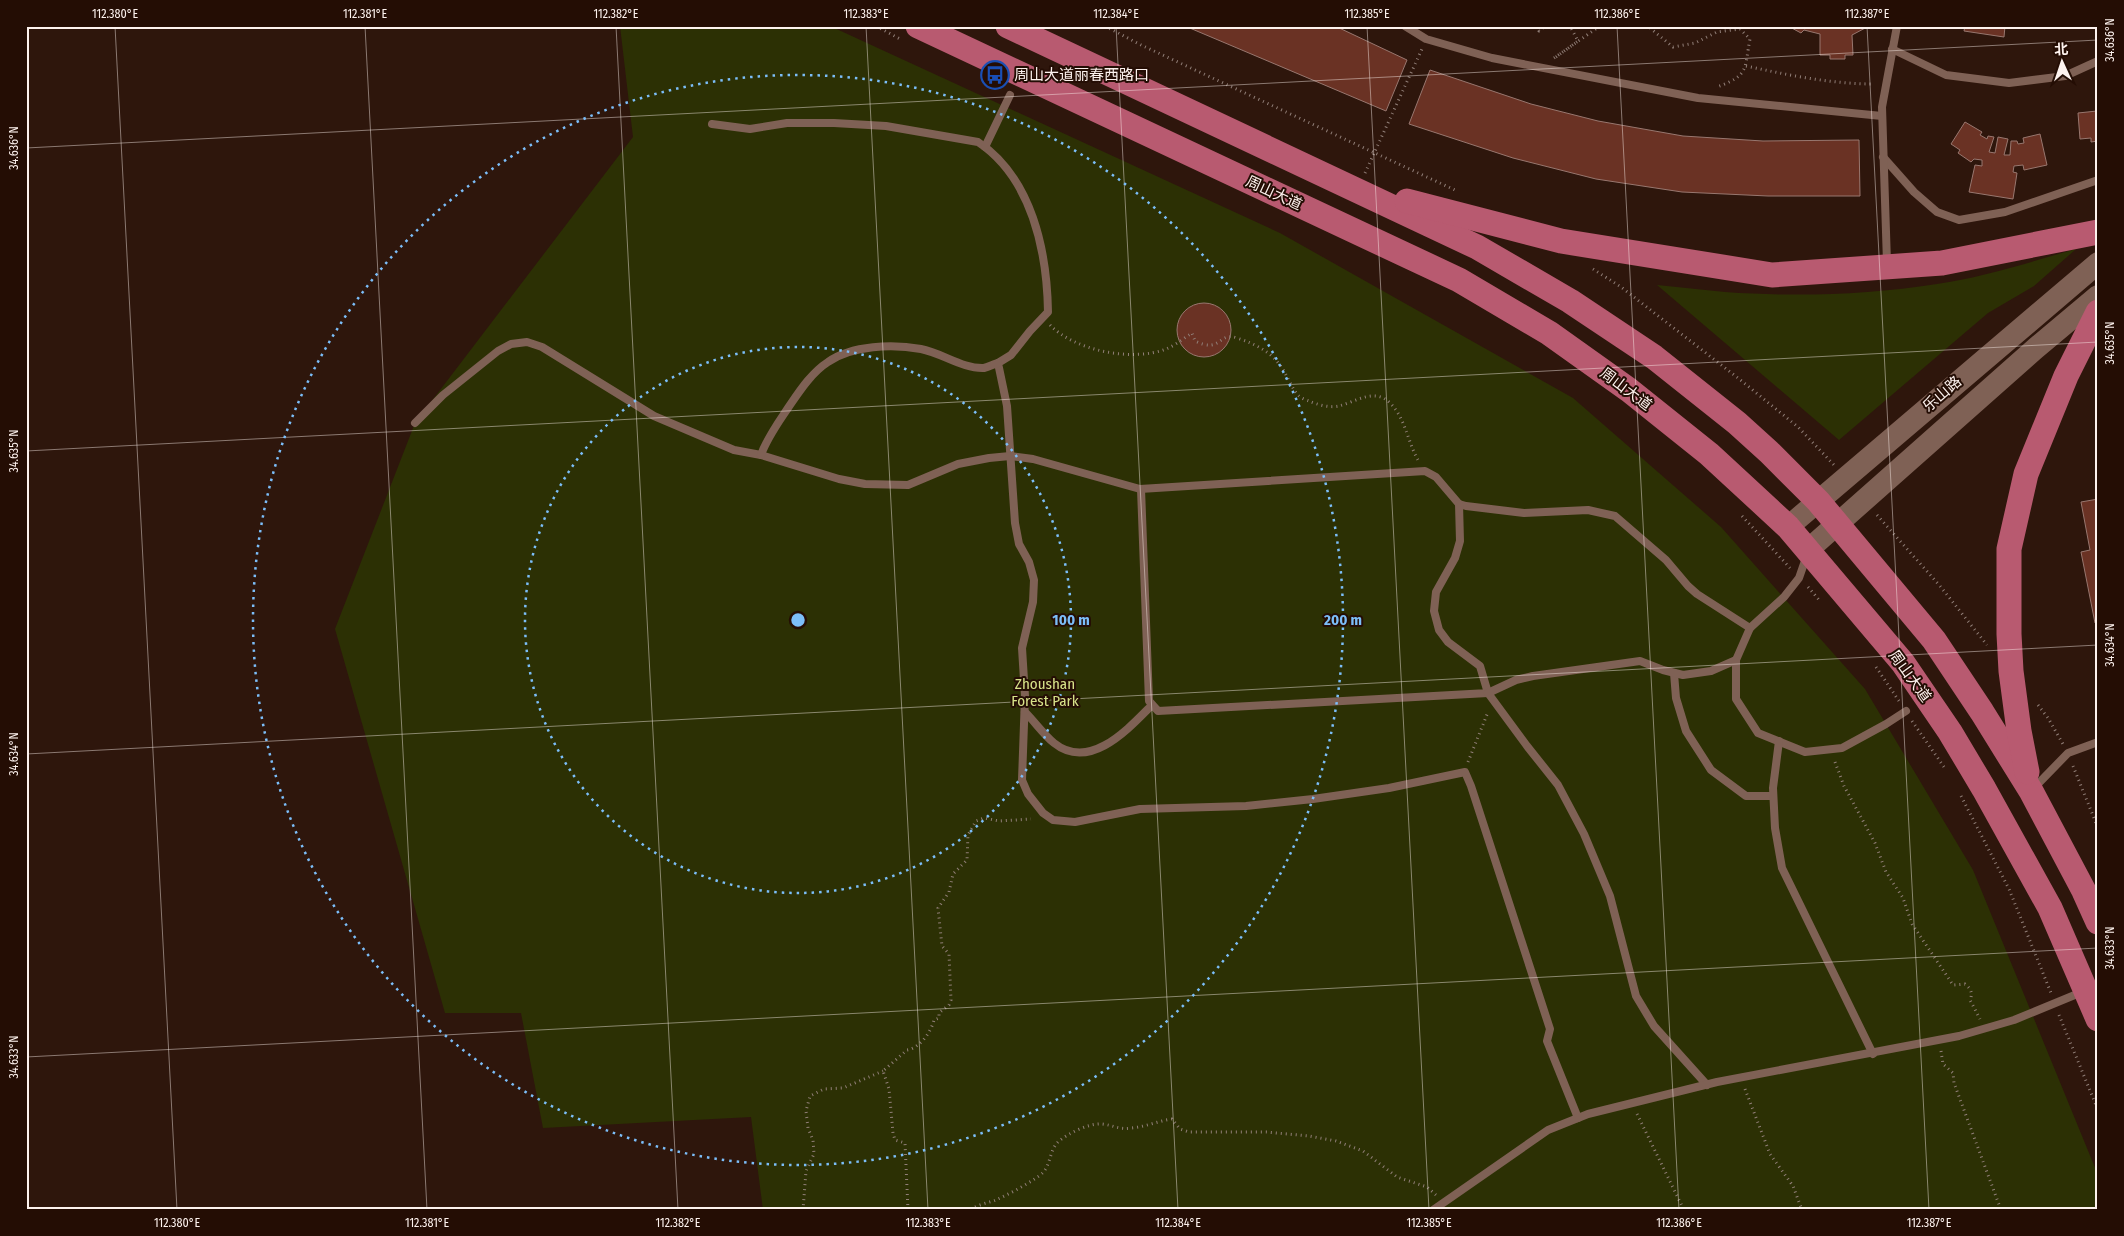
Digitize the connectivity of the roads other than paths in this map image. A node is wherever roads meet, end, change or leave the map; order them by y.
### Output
1 (1405, 26) edge
2 (1897, 26) edge
3 (1010, 27) edge
4 (910, 33) edge
5 (1892, 49) junction
6 (2098, 61) edge
7 (1010, 95) dead end
8 (1882, 116) junction
9 (712, 124) dead end
10 (985, 147) junction
11 (1883, 157) junction
12 (2098, 180) edge
13 (1352, 186) junction
14 (2098, 232) edge
15 (2098, 263) edge
16 (1888, 268) junction
17 (2098, 296) edge
18 (2098, 312) edge
19 (998, 363) junction
20 (415, 423) dead end
21 (761, 455) junction
22 (1010, 456) junction
23 (1141, 489) junction
24 (1818, 501) junction
25 (1459, 504) junction
26 (1837, 523) junction
27 (1788, 527) junction
28 (1808, 550) junction
29 (1750, 628) junction
30 (1736, 660) junction
31 (1674, 673) junction
32 (1488, 693) junction
33 (1152, 705) junction
34 (1906, 711) road end
35 (1025, 712) junction
36 (1779, 741) junction
37 (2098, 742) edge
38 (2031, 791) junction
39 (1774, 796) junction
40 (2098, 922) edge
41 (2085, 990) junction
42 (2098, 1019) edge
43 (1873, 1054) junction
44 (1707, 1085) junction
45 (1578, 1118) junction
46 (1433, 1210) edge

1 - 8 lane
2 - 5 lane
3 - 13 main road
4 - 27 main road, 周山大道
5 - 6 lane
5 - 8 lane
7 - 10 lane
8 - 11 lane
9 - 10 lane
10 - 19 lane
11 - 12 lane
11 - 16 lane
13 - 16 main road
13 - 24 main road
14 - 16 main road
15 - 24 main road, 乐山路
17 - 26 main road, 乐山路
18 - 38 main road
19 - 21 lane
19 - 22 lane
20 - 21 lane
21 - 22 lane
22 - 23 lane
22 - 35 lane
23 - 25 lane
23 - 33 lane
24 - 26 main road
24 - 27 main road, 乐山路
25 - 29 lane
25 - 32 lane
26 - 28 main road, 乐山路
26 - 38 main road
27 - 28 main road, 周山大道
28 - 29 lane
28 - 41 main road, 周山大道
29 - 30 lane
30 - 31 lane
30 - 36 lane
31 - 32 lane
31 - 39 lane
32 - 33 lane
32 - 44 lane
33 - 35 lane
34 - 36 lane
35 - 45 lane
36 - 39 lane
37 - 38 lane
38 - 40 main road
39 - 43 lane
41 - 42 main road, 周山大道
41 - 43 lane
43 - 44 lane
44 - 45 lane
45 - 46 lane

